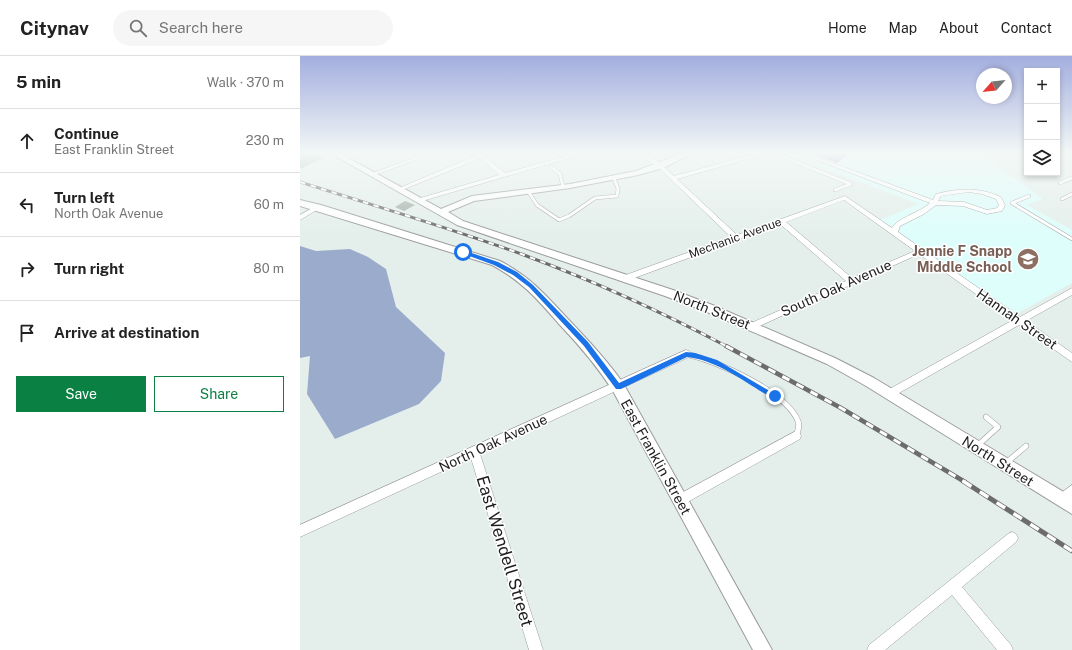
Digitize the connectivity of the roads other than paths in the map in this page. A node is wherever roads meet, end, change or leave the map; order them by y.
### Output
1 (385, 181) edge
2 (419, 181) edge
3 (486, 181) edge
4 (562, 181) edge
5 (599, 181) edge
6 (615, 181) edge
7 (676, 181) edge
8 (843, 181) edge
9 (876, 181) edge
10 (1065, 181) edge
11 (1060, 183) dead end
12 (563, 187) junction
13 (400, 189) junction
14 (836, 190) dead end
15 (528, 191) junction
16 (1072, 194) edge
17 (1029, 196) dead end
18 (845, 198) joint
19 (1062, 199) dead end
20 (419, 200) junction
21 (300, 203) edge
22 (936, 203) junction
23 (318, 207) junction
24 (441, 212) junction
25 (300, 218) edge
26 (781, 221) junction
27 (894, 232) junction
28 (736, 238) junction
29 (1072, 238) edge
30 (920, 251) junction
31 (626, 278) junction
32 (851, 281) junction
33 (1072, 291) edge
34 (1019, 320) junction
35 (752, 326) junction
36 (686, 354) joint
37 (1072, 358) edge
38 (618, 387) junction
39 (890, 394) junction
40 (986, 417) dead end
41 (796, 436) joint
42 (1026, 446) dead end
43 (975, 447) junction
44 (474, 452) junction
45 (1004, 464) junction
46 (1072, 491) edge
47 (680, 500) junction
48 (1061, 500) junction
49 (1072, 506) edge
50 (300, 530) edge
51 (1012, 538) dead end
52 (953, 586) junction
53 (536, 650) edge
54 (763, 650) edge
55 (874, 650) edge
56 (1006, 650) edge

1 - 13 street, North Street
2 - 13 street
3 - 20 street
4 - 12 lane
5 - 12 street
6 - 15 lane
7 - 28 street
8 - 14 lane
9 - 22 street
10 - 11 lane
12 - 15 street
13 - 20 street, North Street
15 - 24 street
16 - 19 lane
17 - 29 lane
18 - 26 street, Mechanic Avenue
18 - 27 street, Hannah Street
20 - 24 street, North Street
21 - 23 street, East Franklin Street
22 - 22 street
22 - 27 street
23 - 25 street
23 - 38 street, East Franklin Street
24 - 31 street, North Street
26 - 28 street, Mechanic Avenue
26 - 32 street
27 - 30 street, Hannah Street
28 - 31 street, Mechanic Avenue
30 - 32 street, South Oak Avenue
30 - 34 street, Hannah Street
31 - 35 street, North Street
32 - 35 street, South Oak Avenue
33 - 34 street
34 - 37 street, Hannah Street
34 - 39 street
35 - 39 street, North Street
36 - 38 street, North Oak Avenue
36 - 41 lane
38 - 44 street, North Oak Avenue
38 - 47 street, East Franklin Street
39 - 43 street, North Street
40 - 43 lane
41 - 47 street
42 - 45 lane
43 - 45 street, North Street
44 - 50 street, North Oak Avenue
44 - 53 street, East Wendell Street
45 - 48 street, North Street
46 - 48 street
47 - 54 street, East Franklin Street
48 - 49 street, North Street
51 - 52 street
52 - 55 street
52 - 56 street

